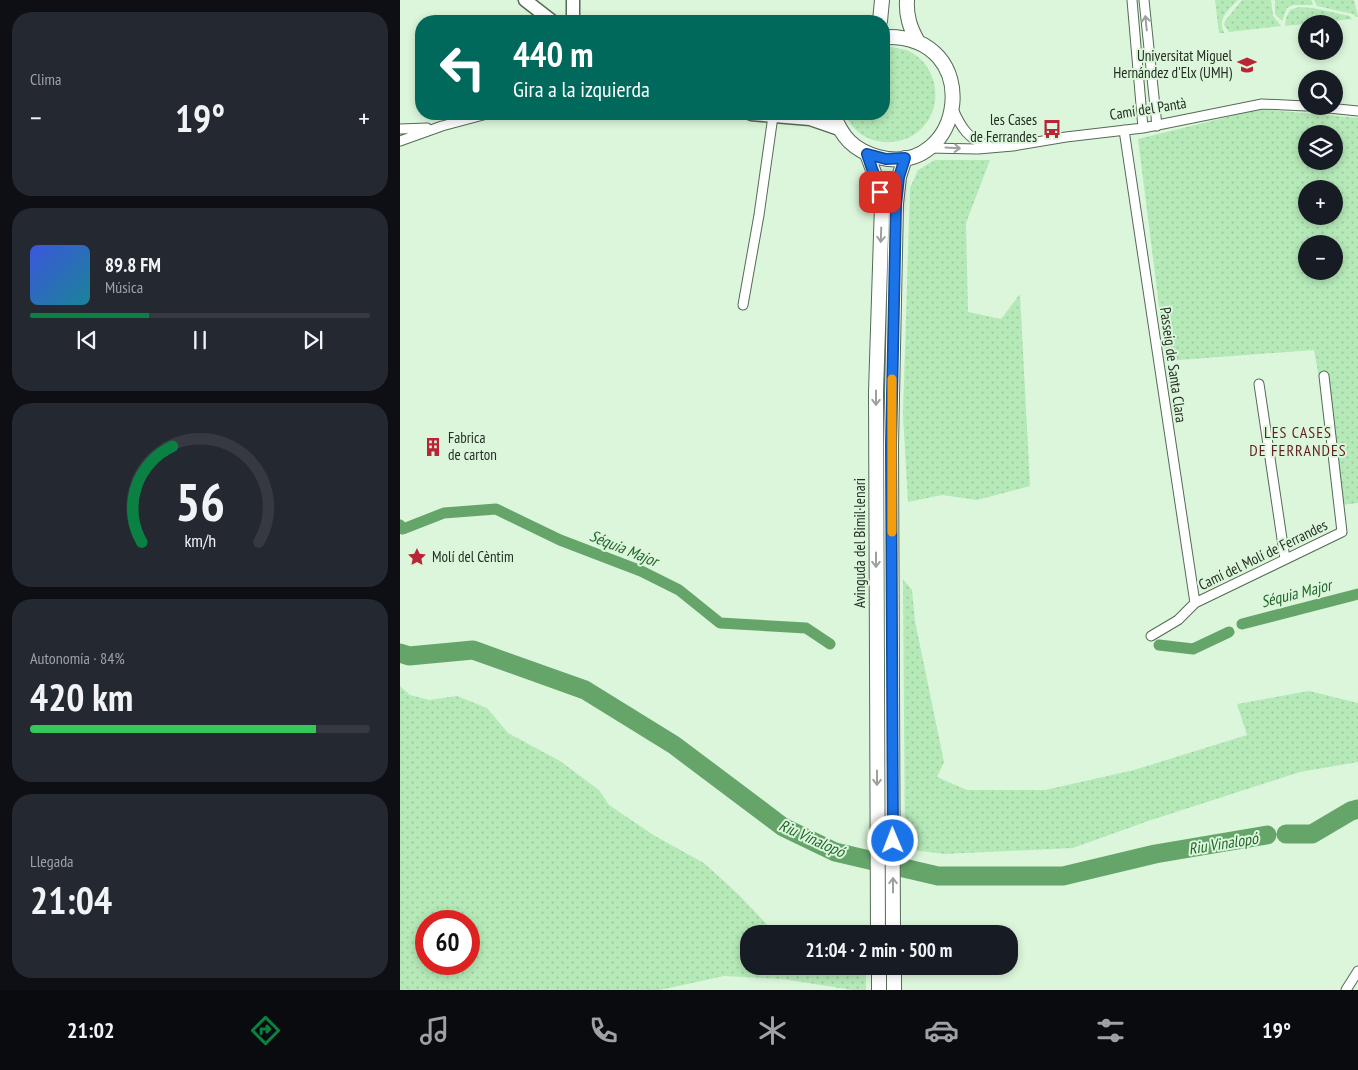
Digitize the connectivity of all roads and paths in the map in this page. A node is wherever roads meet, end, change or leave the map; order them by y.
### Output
1 (525, 0) edge
2 (573, 0) edge
3 (882, 0) edge
4 (907, 0) edge
5 (1132, 0) edge
6 (1144, 0) edge
7 (544, 15) edge
8 (573, 15) edge
9 (881, 15) edge
10 (890, 37) edge
11 (918, 42) junction
12 (1298, 106) edge
13 (953, 109) junction
14 (1343, 110) edge
15 (1358, 111) edge
16 (465, 120) edge
17 (783, 120) edge
18 (810, 120) edge
19 (835, 120) edge
20 (1157, 126) junction
21 (435, 128) junction
22 (1143, 128) junction
23 (400, 129) edge
24 (839, 129) junction
25 (1124, 130) junction
26 (400, 141) edge
27 (928, 148) junction
28 (994, 148) junction
29 (867, 154) junction
30 (905, 158) junction
31 (743, 305) dead end
32 (1324, 376) dead end
33 (1259, 384) dead end
34 (1285, 559) junction
35 (1195, 603) junction
36 (1151, 636) dead end
37 (878, 925) edge
38 (893, 925) edge
39 (1358, 971) edge
40 (879, 975) edge
41 (894, 975) edge
42 (879, 990) edge
43 (894, 990) edge
44 (1346, 990) edge

1 - 7 street
2 - 8 street
3 - 9 main road
4 - 11 main road
5 - 22 street
20 -> 6 street
10 - 11 main road
11 - 13 main road
12 - 20 street, Camí del Pantà
13 - 27 main road
13 - 28 street
14 - 15 street, Camí del Pantà
16 - 21 street
17 - 31 street
18 - 24 street
19 - 24 main road
20 - 22 street, Camí del Pantà
21 - 23 street
21 - 26 street
22 - 25 street, Camí del Pantà
24 - 29 main road
25 - 28 street, Camí del Pantà
25 - 35 street, Passeig de Santa Clara
27 -> 28 street, Camí del Pantà
27 - 30 main road
29 - 30 main road
29 -> 37 main road, Avinguda del Bimil·lenari
38 -> 30 main road, Avinguda del Bimil·lenari
32 - 34 street, Camí del Molí de Ferrandes
33 - 34 street
34 - 35 street, Camí del Molí de Ferrandes
35 - 36 street, Camí del Molí de Ferrandes
39 - 44 street
40 - 42 main road
41 - 43 main road

